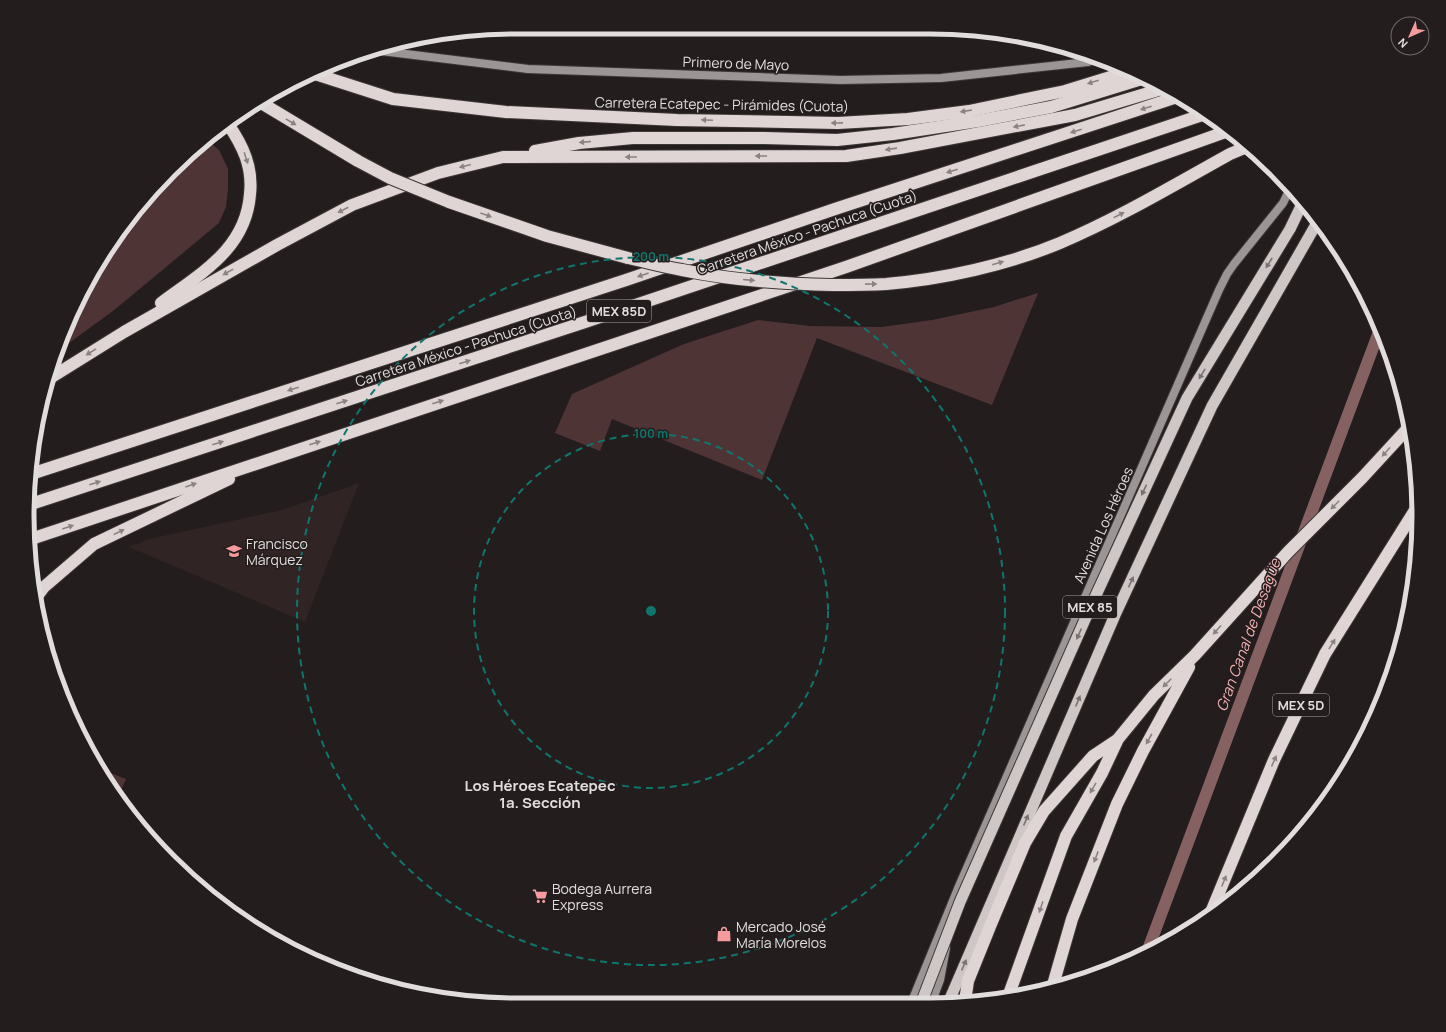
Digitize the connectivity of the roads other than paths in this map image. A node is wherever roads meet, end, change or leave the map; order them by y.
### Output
1 (386, 52) edge
2 (1089, 62) edge
3 (1121, 74) edge
4 (321, 76) edge
5 (1136, 81) edge
6 (1155, 91) edge
7 (1171, 99) edge
8 (264, 106) edge
9 (1199, 116) edge
10 (231, 128) edge
11 (1222, 133) edge
12 (1242, 149) edge
13 (504, 157) junction
14 (1288, 193) edge
15 (1300, 208) edge
16 (1315, 227) edge
17 (124, 332) junction
18 (55, 375) edge
19 (1405, 432) edge
20 (275, 456) junction
21 (36, 472) edge
22 (34, 503) edge
23 (1412, 515) edge
24 (1412, 522) edge
25 (35, 538) edge
26 (1391, 549) junction
27 (40, 592) edge
28 (1195, 655) junction
29 (1118, 739) junction
30 (959, 886) junction
31 (1214, 905) edge
32 (1054, 982) edge
33 (1010, 991) edge
34 (951, 997) edge
35 (966, 997) edge
36 (913, 998) edge
37 (923, 998) edge
38 (933, 998) edge

1 - 2 main road, Primero de Mayo
3 -> 4 highway, Carretera Ecatepec - Pirámides (Cuota)
5 -> 13 highway
6 -> 13 highway
7 -> 21 highway, Carretera México - Pachuca (Cuota) / MEX 85D
8 -> 12 highway, bridge
22 -> 9 highway, Carretera México - Pachuca (Cuota) / MEX 85D
10 -> 17 highway
20 -> 11 highway
13 -> 17 highway
14 - 30 main road, Avenida Los Héroes
15 -> 37 highway, MEX 85, bridge
34 -> 16 highway, MEX 85
17 -> 18 highway
19 -> 28 highway
25 -> 20 highway
27 -> 20 highway
23 - 26 highway, MEX 5D
24 - 26 highway
31 -> 26 highway, MEX 5D
28 -> 29 highway
28 -> 32 highway
29 -> 33 highway
29 - 35 highway
30 - 36 main road, Avenida Los Héroes
30 - 38 main road, Avenida Los Héroes

